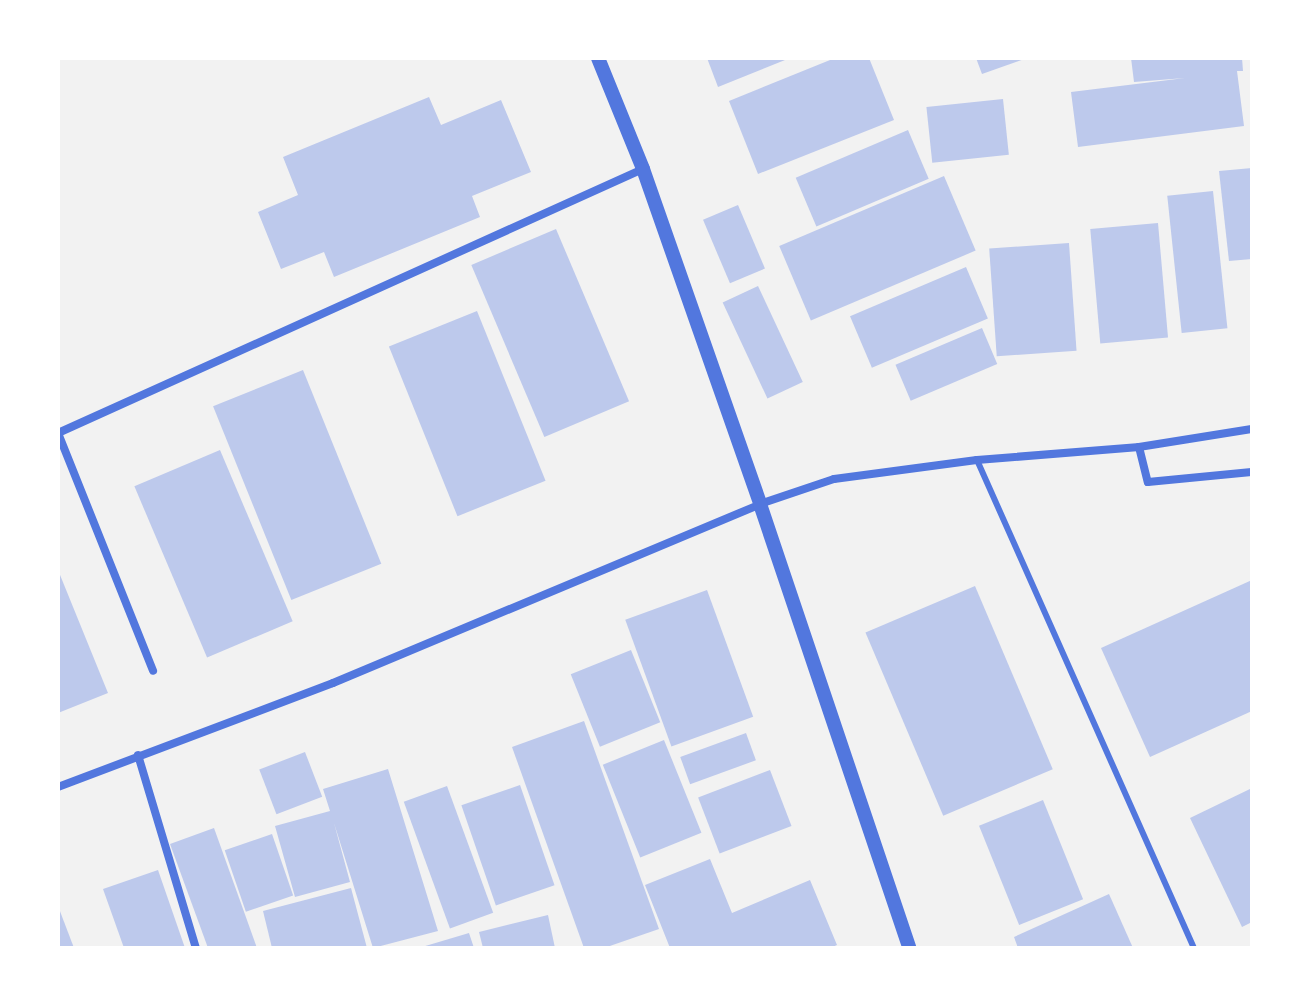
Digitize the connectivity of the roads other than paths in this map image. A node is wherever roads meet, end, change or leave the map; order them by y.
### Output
1 (598, 58) edge
2 (643, 169) junction
3 (1252, 429) edge
4 (58, 433) edge
5 (1139, 447) junction
6 (977, 460) junction
7 (1252, 472) edge
8 (760, 504) junction
9 (153, 671) dead end
10 (138, 755) junction
11 (58, 787) edge
12 (196, 948) edge
13 (909, 948) edge
14 (1194, 948) edge

1 - 2 street
2 - 4 street
2 - 8 street
3 - 5 street
4 - 9 street
5 - 6 street
5 - 7 street
6 - 8 street
6 - 14 lane
8 - 10 street
8 - 13 street
10 - 11 street
10 - 12 street

